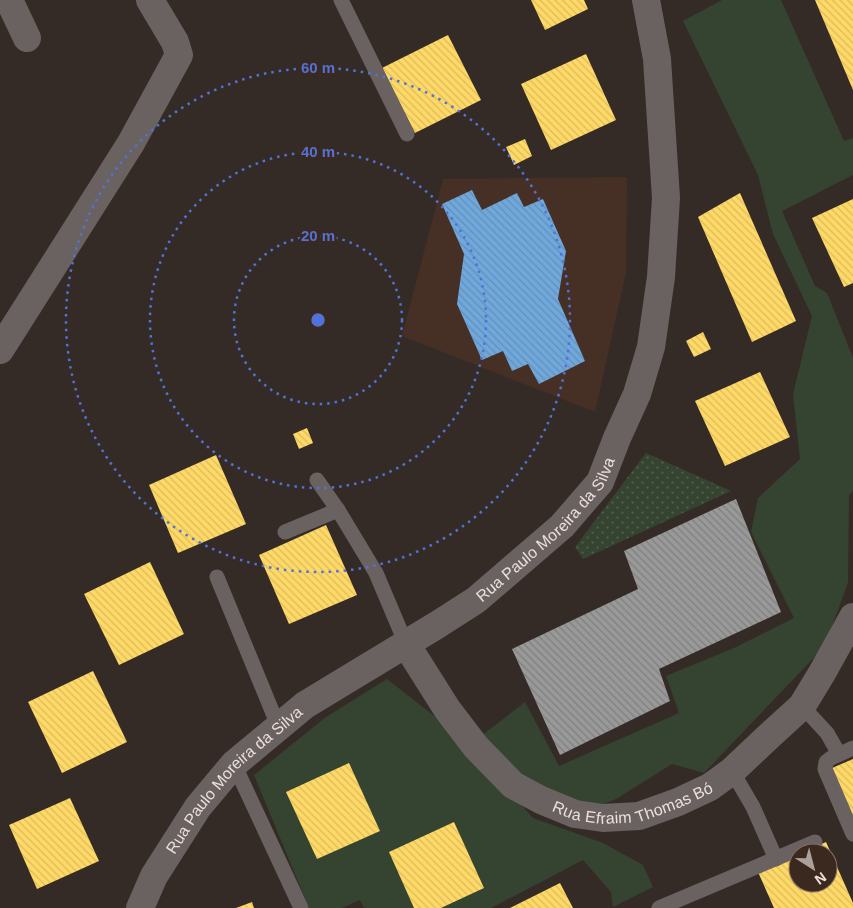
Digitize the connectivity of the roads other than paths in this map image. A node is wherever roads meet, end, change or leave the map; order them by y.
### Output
1 (9, 0) edge
2 (150, 0) edge
3 (341, 0) edge
4 (646, 0) edge
5 (27, 38) dead end
6 (406, 134) dead end
7 (0, 350) edge
8 (317, 480) dead end
9 (338, 510) junction
10 (285, 532) dead end
11 (218, 577) dead end
12 (850, 631) edge
13 (406, 644) junction
14 (802, 706) junction
15 (279, 728) junction
16 (853, 748) edge
17 (839, 754) junction
18 (234, 764) junction
19 (732, 771) junction
20 (853, 834) edge
21 (815, 842) dead end
22 (776, 858) junction
23 (140, 908) edge
24 (301, 908) edge
25 (659, 908) edge

1 - 5 street
2 - 7 street
3 - 6 lane
4 - 13 street, Rua Paulo Moreira da Silva
8 - 9 lane
9 - 10 lane
9 - 13 lane
11 - 15 lane
12 - 14 street, Rua Efraim Thomas Bó
13 - 15 street, Rua Paulo Moreira da Silva
13 - 19 street, Rua Efraim Thomas Bó
14 - 17 lane
14 - 19 street, Rua Efraim Thomas Bó
15 - 18 street, Rua Paulo Moreira da Silva
16 - 17 lane
17 - 20 lane
18 - 23 street, Rua Paulo Moreira da Silva
18 - 24 lane
19 - 22 lane
21 - 22 lane
22 - 25 lane

